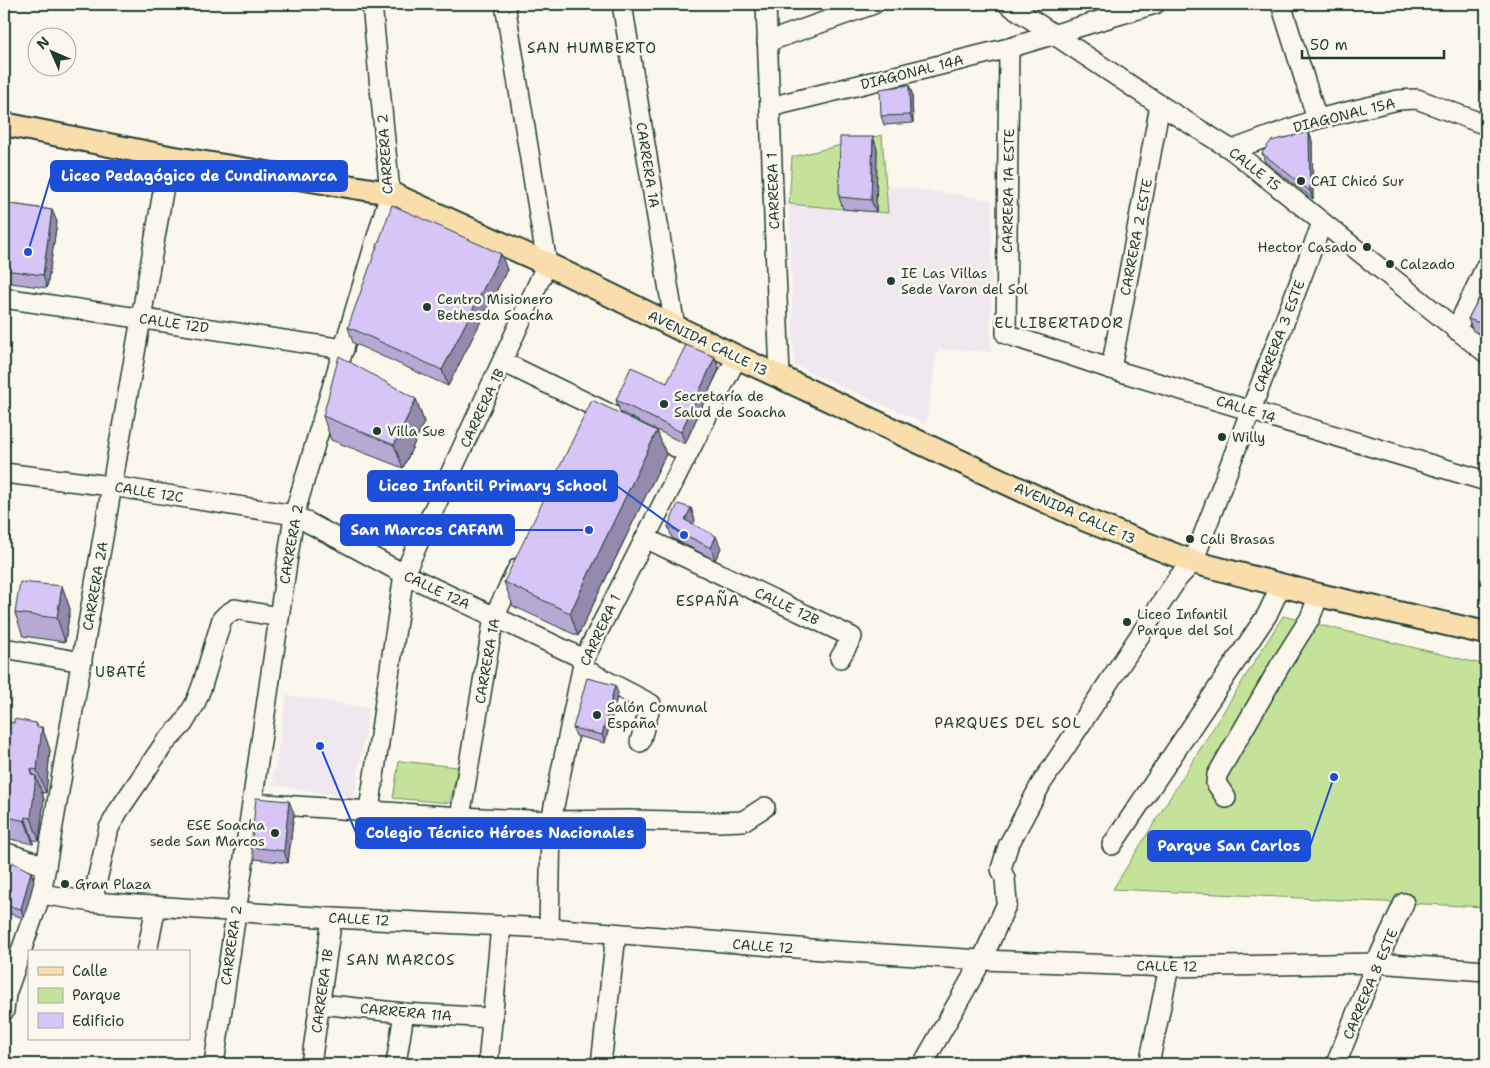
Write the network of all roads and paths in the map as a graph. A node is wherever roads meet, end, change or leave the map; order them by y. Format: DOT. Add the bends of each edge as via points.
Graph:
graph roads {
  1 [pos="372,4"];
  2 [pos="505,4"];
  3 [pos="622,4"];
  4 [pos="766,4"];
  5 [pos="874,4"];
  6 [pos="1008,4"];
  7 [pos="1155,4"];
  8 [pos="1281,4"];
  9 [pos="1054,34"];
  10 [pos="767,42"];
  11 [pos="1009,48"];
  12 [pos="1160,105"];
  13 [pos="770,107"];
  14 [pos="1317,119"];
  15 [pos="4,124"];
  16 [pos="1486,125"];
  17 [pos="1232,150"];
  18 [pos="169,156"];
  19 [pos="390,193"];
  20 [pos="1322,222"];
  21 [pos="547,264"];
  22 [pos="1486,266"];
  23 [pos="4,298"];
  24 [pos="141,318"];
  25 [pos="675,327"];
  26 [pos="1456,330"];
  27 [pos="1006,334"];
  28 [pos="344,349"];
  29 [pos="1486,353"];
  30 [pos="737,357"];
  31 [pos="503,362"];
  32 [pos="1111,369"];
  33 [pos="780,377"];
  34 [pos="596,408"];
  35 [pos="1251,410"];
  36 [pos="588,425"];
  37 [pos="688,453"];
  38 [pos="4,473"];
  39 [pos="1486,481"];
  40 [pos="111,486"];
  41 [pos="294,515"];
  42 [pos="645,538"];
  43 [pos="524,556"];
  44 [pos="1193,562"];
  45 [pos="404,574"];
  46 [pos="1281,585"];
  47 [pos="1319,595"];
  48 [pos="494,616"];
  49 [pos="279,617"];
  50 [pos="1486,633"];
  51 [pos="4,648"];
  52 [pos="840,658"];
  53 [pos="82,662"];
  54 [pos="583,664"];
  55 [pos="640,742"];
  56 [pos="1226,798"];
  57 [pos="252,804"];
  58 [pos="765,807"];
  59 [pos="369,810"];
  60 [pos="460,817"];
  61 [pos="551,821"];
  62 [pos="1112,845"];
  63 [pos="4,852"];
  64 [pos="46,866"];
  65 [pos="41,894"];
  66 [pos="92,902"];
  67 [pos="1404,903"];
  68 [pos="156,906"];
  69 [pos="236,910"];
  70 [pos="332,918"];
  71 [pos="501,926"];
  72 [pos="549,928"];
  73 [pos="616,935"];
  74 [pos="147,950"];
  75 [pos="982,960"];
  76 [pos="1376,963"];
  77 [pos="1169,967"];
  78 [pos="1486,971"];
  79 [pos="5,1000"];
  80 [pos="320,1004"];
  81 [pos="404,1013"];
  82 [pos="492,1018"];
  83 [pos="214,1064"];
  84 [pos="312,1064"];
  85 [pos="396,1064"];
  86 [pos="488,1064"];
  87 [pos="602,1064"];
  88 [pos="923,1064"];
  89 [pos="1149,1064"];
  90 [pos="1336,1064"];
  1 -- 19 [label="street, CARRERA 2"];
  2 -- 21 [label="street"];
  3 -- 25 [label="street, CARRERA 1A"];
  4 -- 10 [label="street, CARRERA 1"];
  5 -- 10 [label="street"];
  6 -- 9 [label="street, CALLE 15"];
  7 -- 9 [label="street, DIAGONAL 14A"];
  8 -- 14 [label="street"];
  9 -- 11 [label="street, DIAGONAL 14A"];
  9 -- 12 [label="street, CALLE 15"];
  10 -- 13 [label="street, CARRERA 1"];
  11 -- 13 [label="street, DIAGONAL 14A"];
  11 -- 27 [label="street, CARRERA 1A ESTE"];
  12 -- 17 [label="street, CALLE 15"];
  12 -- 32 [label="street, CARRERA 2 ESTE"];
  13 -- 33 [label="street, CARRERA 1"];
  14 -- 16 [label="street, DIAGONAL 15A" via="1398,100 1417,99"];
  14 -- 17 [label="street, DIAGONAL 15A"];
  15 -- 18 [label="main road, AVENIDA CALLE 13"];
  17 -- 20 [label="street, CALLE 15"];
  18 -- 19 [label="main road, AVENIDA CALLE 13"];
  18 -- 24 [label="street, CARRERA 2A"];
  19 -- 21 [label="main road, AVENIDA CALLE 13"];
  19 -- 28 [label="street, CARRERA 2"];
  20 -- 26 [label="street, CALLE 15"];
  20 -- 35 [label="street, CARRERA 3 ESTE"];
  21 -- 25 [label="main road, AVENIDA CALLE 13"];
  21 -- 31 [label="street, CARRERA 1B"];
  22 -- 26 [label="street"];
  23 -- 24 [label="street, CALLE 12D"];
  24 -- 28 [label="street, CALLE 12D"];
  24 -- 40 [label="street, CARRERA 2A"];
  25 -- 30 [label="main road, AVENIDA CALLE 13"];
  26 -- 29 [label="street, CALLE 15"];
  27 -- 32 [label="street, CALLE 14"];
  28 -- 41 [label="street, CARRERA 2"];
  30 -- 33 [label="main road, AVENIDA CALLE 13"];
  30 -- 37 [label="street, CARRERA 1"];
  31 -- 34 [label="street"];
  31 -- 45 [label="street, CARRERA 1B"];
  32 -- 35 [label="street, CALLE 14"];
  33 -- 44 [label="main road, AVENIDA CALLE 13" via="1088,521"];
  34 -- 36 [label="street"];
  34 -- 37 [label="street"];
  35 -- 39 [label="street, CALLE 14"];
  35 -- 44 [label="street, CARRERA 3 ESTE"];
  37 -- 42 [label="street, CARRERA 1"];
  38 -- 40 [label="street, CALLE 12C"];
  40 -- 41 [label="street, CALLE 12C"];
  40 -- 53 [label="street, CARRERA 2A"];
  41 -- 45 [label="street, CALLE 12A"];
  41 -- 49 [label="street, CARRERA 2"];
  42 -- 52 [label="street, CALLE 12B" via="852,637"];
  42 -- 54 [label="street, CARRERA 1"];
  43 -- 48 [label="street, CARRERA 1A"];
  44 -- 46 [label="main road, AVENIDA CALLE 13"];
  44 -- 75 [label="street" via="1178,578 1041,784 1008,846 1001,869 1007,903"];
  45 -- 48 [label="street, CALLE 12A"];
  45 -- 59 [label="street, CARRERA 1B"];
  46 -- 47 [label="main road, AVENIDA CALLE 13"];
  46 -- 62 [label="street" via="1267,615"];
  47 -- 50 [label="main road, AVENIDA CALLE 13"];
  47 -- 56 [label="street" via="1310,618 1217,775 1216,783"];
  48 -- 54 [label="street, CALLE 12A"];
  48 -- 60 [label="street, CARRERA 1A"];
  49 -- 57 [label="street, CARRERA 2"];
  49 -- 66 [label="street" via="235,609 222,619 195,704 184,724 164,744 109,828"];
  51 -- 53 [label="street"];
  53 -- 64 [label="street, CARRERA 2A"];
  54 -- 55 [label="street, CALLE 12A" via="651,704"];
  54 -- 61 [label="street, CARRERA 1"];
  57 -- 59 [label="street"];
  57 -- 69 [label="street, CARRERA 2"];
  58 -- 61 [label="street" via="743,821"];
  59 -- 60 [label="street"];
  60 -- 61 [label="street"];
  61 -- 72 [label="street, CARRERA 1"];
  63 -- 64 [label="street"];
  64 -- 65 [label="street, CARRERA 2A"];
  65 -- 66 [label="street, CALLE 12"];
  65 -- 79 [label="street, CARRERA 2A"];
  66 -- 68 [label="street, CALLE 12"];
  67 -- 76 [label="street, CARRERA 8 ESTE"];
  68 -- 69 [label="street, CALLE 12"];
  68 -- 74 [label="street"];
  69 -- 70 [label="street, CALLE 12"];
  69 -- 83 [label="street, CARRERA 2"];
  70 -- 71 [label="street, CALLE 12"];
  70 -- 80 [label="street, CARRERA 1B"];
  71 -- 72 [label="street, CALLE 12"];
  71 -- 82 [label="street"];
  72 -- 73 [label="street, CALLE 12"];
  73 -- 75 [label="street, CALLE 12"];
  73 -- 87 [label="street"];
  75 -- 77 [label="street, CALLE 12"];
  75 -- 88 [label="street"];
  76 -- 77 [label="street, CALLE 12"];
  76 -- 78 [label="street, CALLE 12"];
  76 -- 90 [label="street, CARRERA 8 ESTE"];
  77 -- 89 [label="street"];
  80 -- 81 [label="street, CARRERA 11A"];
  80 -- 84 [label="street, CARRERA 1B"];
  81 -- 82 [label="street, CARRERA 11A"];
  81 -- 85 [label="street"];
  82 -- 86 [label="street"];
}
